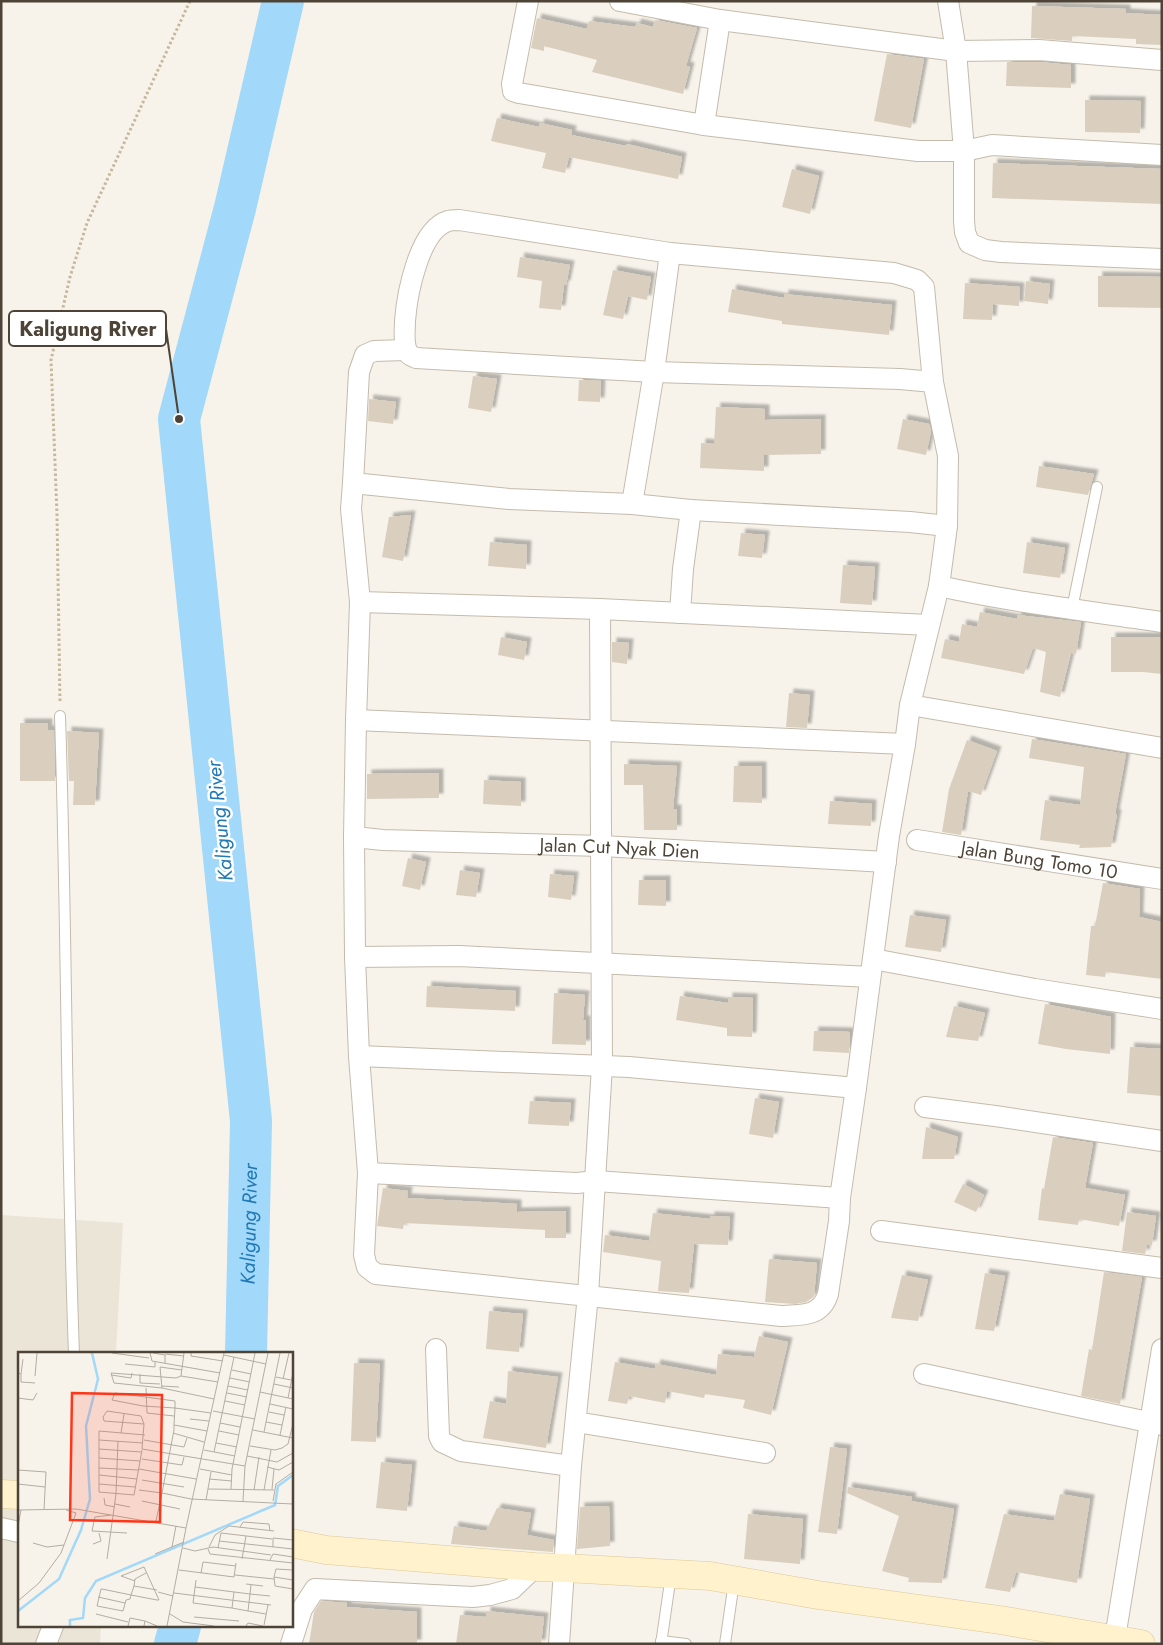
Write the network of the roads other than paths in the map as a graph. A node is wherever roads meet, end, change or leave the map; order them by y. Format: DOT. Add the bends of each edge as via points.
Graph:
graph roads {
  1 [pos="528,1"];
  2 [pos="620,1"];
  3 [pos="948,1"];
  4 [pos="720,20"];
  5 [pos="956,51"];
  6 [pos="1162,60"];
  7 [pos="704,124"];
  8 [pos="964,151"];
  9 [pos="1162,155"];
  10 [pos="670,252"];
  11 [pos="1162,259"];
  12 [pos="406,350"];
  13 [pos="654,372"];
  14 [pos="933,382"];
  15 [pos="353,483"];
  16 [pos="1097,487"];
  17 [pos="632,504"];
  18 [pos="691,510"];
  19 [pos="947,526"];
  20 [pos="939,586"];
  21 [pos="360,602"];
  22 [pos="600,609"];
  23 [pos="1072,609"];
  24 [pos="680,613"];
  25 [pos="1162,622"];
  26 [pos="929,625"];
  27 [pos="910,705"];
  28 [pos="60,716"];
  29 [pos="356,720"];
  30 [pos="600,731"];
  31 [pos="906,744"];
  32 [pos="1162,748"];
  33 [pos="354,837"];
  34 [pos="917,840"];
  35 [pos="602,846"];
  36 [pos="886,862"];
  37 [pos="1162,879"];
  38 [pos="355,957"];
  39 [pos="601,963"];
  40 [pos="872,968"];
  41 [pos="1162,1009"];
  42 [pos="360,1056"];
  43 [pos="602,1066"];
  44 [pos="856,1088"];
  45 [pos="925,1108"];
  46 [pos="1162,1141"];
  47 [pos="368,1173"];
  48 [pos="596,1181"];
  49 [pos="840,1198"];
  50 [pos="881,1231"];
  51 [pos="1162,1268"];
  52 [pos="588,1295"];
  53 [pos="436,1349"];
  54 [pos="1162,1349"];
  55 [pos="74,1352"];
  56 [pos="924,1374"];
  57 [pos="576,1422"];
  58 [pos="1156,1424"];
  59 [pos="764,1453"];
  60 [pos="571,1466"];
  61 [pos="1,1494"];
  62 [pos="18,1495"];
  63 [pos="1,1528"];
  64 [pos="18,1532"];
  65 [pos="298,1545"];
  66 [pos="535,1567"];
  67 [pos="565,1568"];
  68 [pos="671,1574"];
  69 [pos="734,1581"];
  70 [pos="52,1628"];
  71 [pos="1115,1638"];
  72 [pos="661,1642"];
  73 [pos="46,1644"];
  74 [pos="291,1644"];
  75 [pos="559,1644"];
  76 [pos="686,1644"];
  77 [pos="725,1644"];
  78 [pos="1141,1644"];
  1 -- 7 [label="street" via="513,91"];
  2 -- 4 [label="street"];
  3 -- 5 [label="street"];
  4 -- 5 [label="street"];
  4 -- 7 [label="street"];
  5 -- 6 [label="street" via="1039,50"];
  5 -- 8 [label="street"];
  7 -- 8 [label="street" via="918,151"];
  8 -- 9 [label="street" via="992,145"];
  8 -- 11 [label="street" via="964,222 969,243 1001,252"];
  10 -- 12 [label="street" via="449,220 434,231 418,257 406,302"];
  10 -- 13 [label="street"];
  10 -- 14 [label="street" via="894,273 917,280 924,287 926,297"];
  12 -- 13 [label="street" via="416,358"];
  12 -- 15 [label="street" via="374,350 364,355 358,372"];
  13 -- 14 [label="street"];
  13 -- 17 [label="street"];
  14 -- 19 [label="street" via="948,456"];
  15 -- 17 [label="street" via="509,499"];
  15 -- 21 [label="street" via="352,509"];
  16 -- 23 [label="lane"];
  17 -- 18 [label="street"];
  18 -- 19 [label="street"];
  18 -- 24 [label="street"];
  19 -- 20 [label="street"];
  20 -- 23 [label="street"];
  20 -- 26 [label="street"];
  21 -- 22 [label="street"];
  21 -- 29 [label="street"];
  22 -- 24 [label="street"];
  22 -- 30 [label="street"];
  23 -- 25 [label="street"];
  24 -- 26 [label="street"];
  26 -- 27 [label="street"];
  27 -- 31 [label="street"];
  27 -- 32 [label="street"];
  28 -- 55 [label="lane"];
  29 -- 30 [label="street"];
  29 -- 33 [label="street"];
  30 -- 31 [label="street"];
  30 -- 35 [label="street"];
  31 -- 36 [label="street"];
  33 -- 35 [label="street, Jalan Cut Nyak Dien"];
  33 -- 38 [label="street"];
  34 -- 37 [label="street, Jalan Bung Tomo 10"];
  35 -- 36 [label="street, Jalan Cut Nyak Dien"];
  35 -- 39 [label="street"];
  36 -- 40 [label="street"];
  38 -- 39 [label="street" via="459,956"];
  38 -- 42 [label="street"];
  39 -- 40 [label="street"];
  39 -- 43 [label="street"];
  40 -- 41 [label="street"];
  40 -- 44 [label="street"];
  42 -- 43 [label="street"];
  42 -- 47 [label="street"];
  43 -- 44 [label="street"];
  43 -- 48 [label="street"];
  44 -- 49 [label="street"];
  45 -- 46 [label="street"];
  47 -- 48 [label="street" via="577,1183"];
  47 -- 52 [label="street" via="364,1254 368,1268 376,1274"];
  48 -- 49 [label="street"];
  48 -- 52 [label="street"];
  49 -- 52 [label="street" via="828,1294 825,1304 816,1311 781,1316"];
  50 -- 51 [label="street"];
  52 -- 57 [label="street"];
  53 -- 60 [label="street" via="439,1436 442,1442 461,1452"];
  54 -- 58 [label="street"];
  56 -- 58 [label="street"];
  57 -- 59 [label="street"];
  57 -- 60 [label="street"];
  58 -- 71 [label="street"];
  60 -- 67 [label="street"];
  61 -- 62 [label="main road"];
  63 -- 64 [label="street"];
  65 -- 66 [label="main road"];
  66 -- 67 [label="main road"];
  66 -- 74 [label="street" via="512,1589 473,1597 315,1589 302,1609"];
  67 -- 68 [label="main road"];
  67 -- 75 [label="street"];
  68 -- 69 [label="main road"];
  68 -- 72 [label="lane"];
  69 -- 71 [label="main road"];
  69 -- 77 [label="lane"];
  70 -- 73 [label="street"];
  71 -- 78 [label="main road"];
  72 -- 76 [label="lane"];
}
